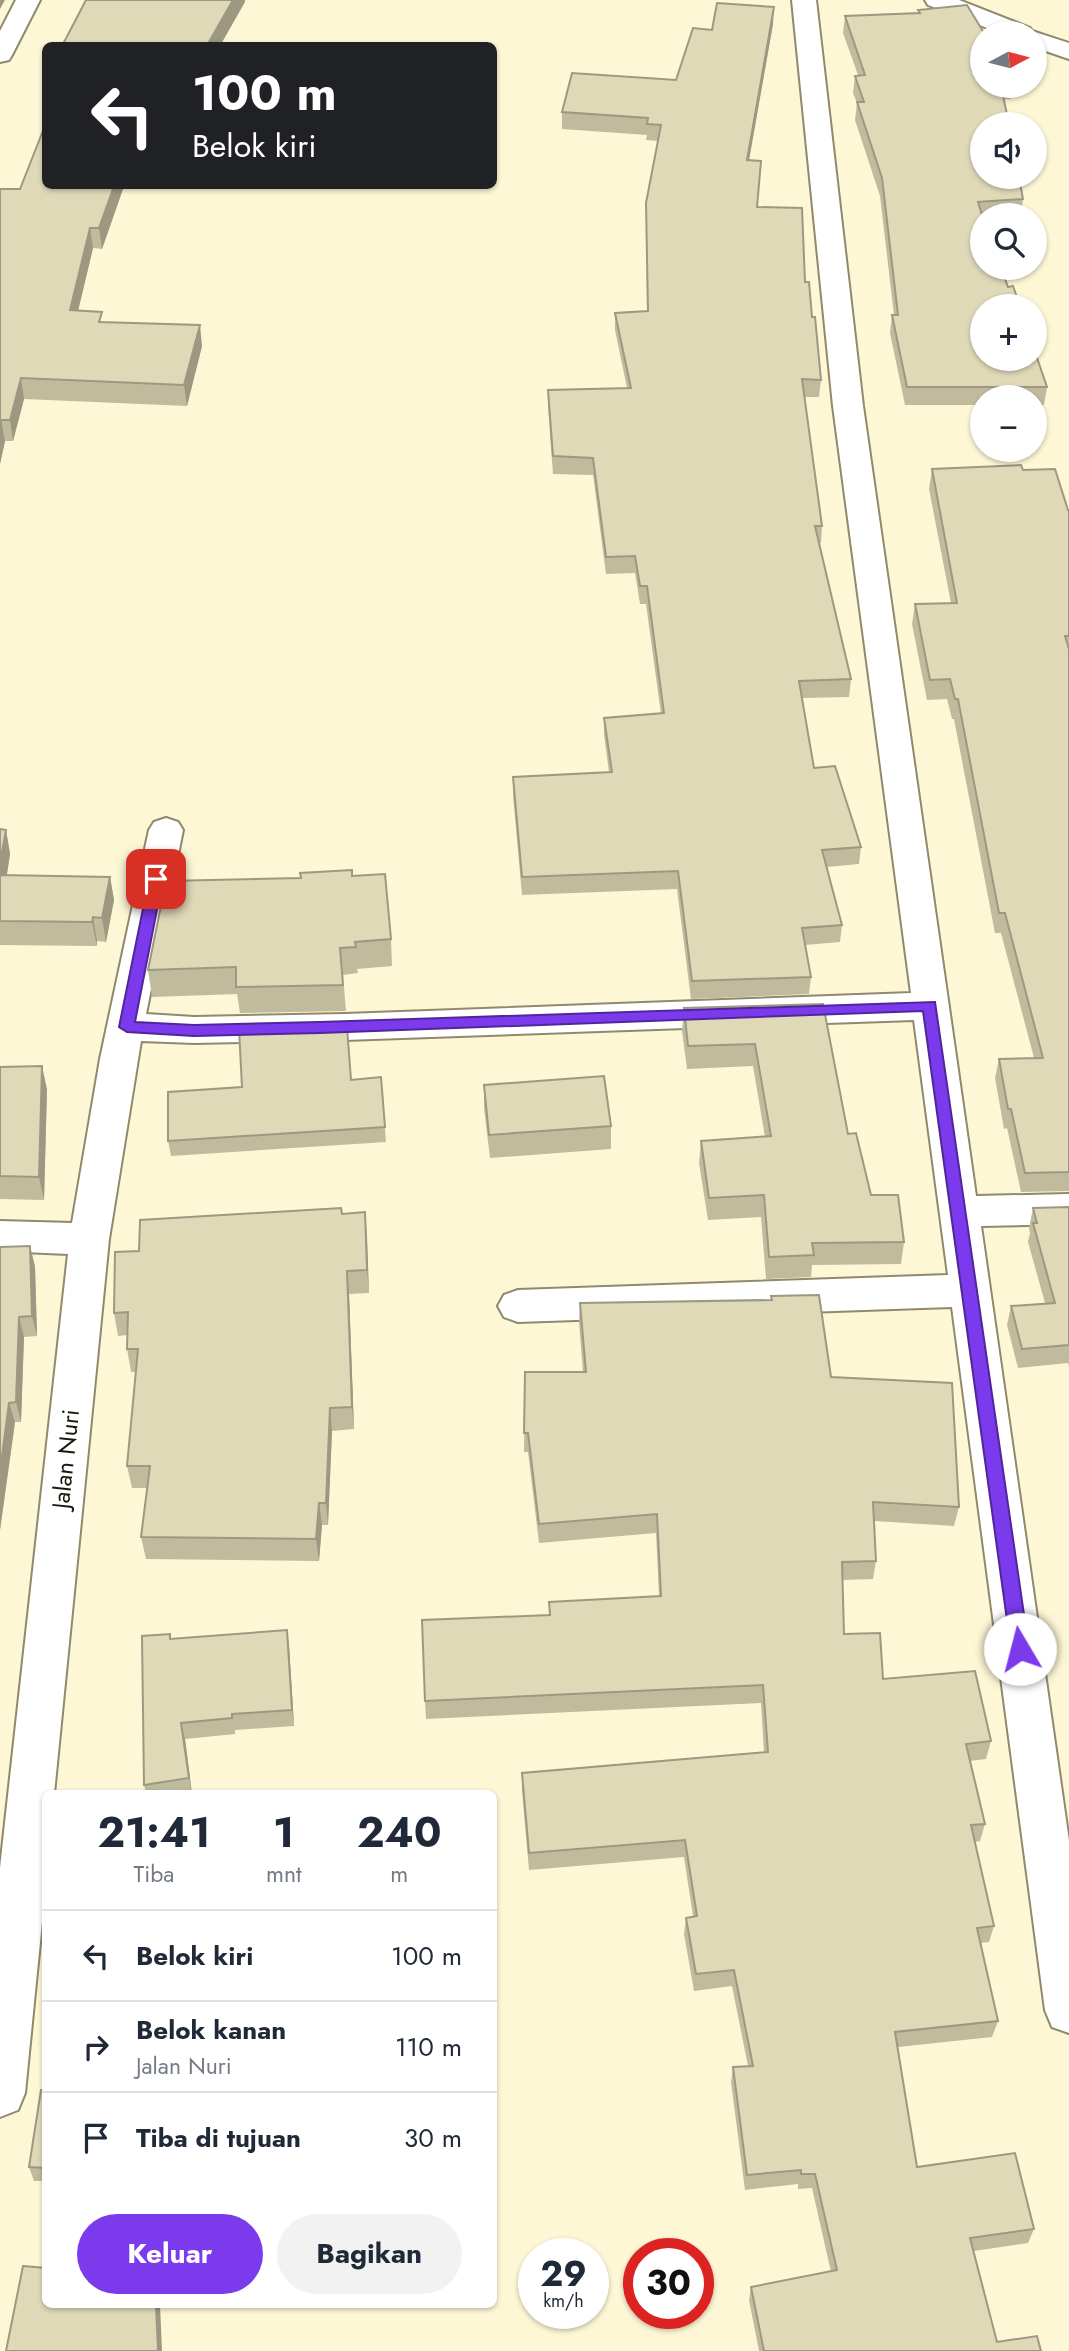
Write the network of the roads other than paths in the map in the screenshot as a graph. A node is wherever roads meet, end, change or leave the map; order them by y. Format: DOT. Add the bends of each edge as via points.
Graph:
graph roads {
  1 [pos="28,0"];
  2 [pos="804,0"];
  3 [pos="937,0"];
  4 [pos="990,21"];
  5 [pos="1047,43"];
  6 [pos="1069,52"];
  7 [pos="0,55"];
  8 [pos="166,830"];
  9 [pos="930,1006"];
  10 [pos="127,1027"];
  11 [pos="1069,1209"];
  12 [pos="959,1212"];
  13 [pos="0,1236"];
  14 [pos="89,1239"];
  15 [pos="971,1290"];
  16 [pos="518,1306"];
  17 [pos="1065,1952"];
  18 [pos="1069,2010"];
  19 [pos="0,2092"];
  1 -- 7 [label="street"];
  2 -- 9 [label="street" via="848,406"];
  3 -- 4 [label="street"];
  5 -- 6 [label="street"];
  8 -- 10 [label="street, Jalan Nuri"];
  9 -- 10 [label="street" via="345,1027"];
  9 -- 12 [label="street"];
  10 -- 14 [label="street, Jalan Nuri"];
  11 -- 12 [label="street"];
  12 -- 15 [label="street"];
  13 -- 14 [label="street"];
  14 -- 19 [label="street, Jalan Nuri"];
  15 -- 16 [label="street"];
  15 -- 17 [label="street"];
  17 -- 18 [label="street"];
}
